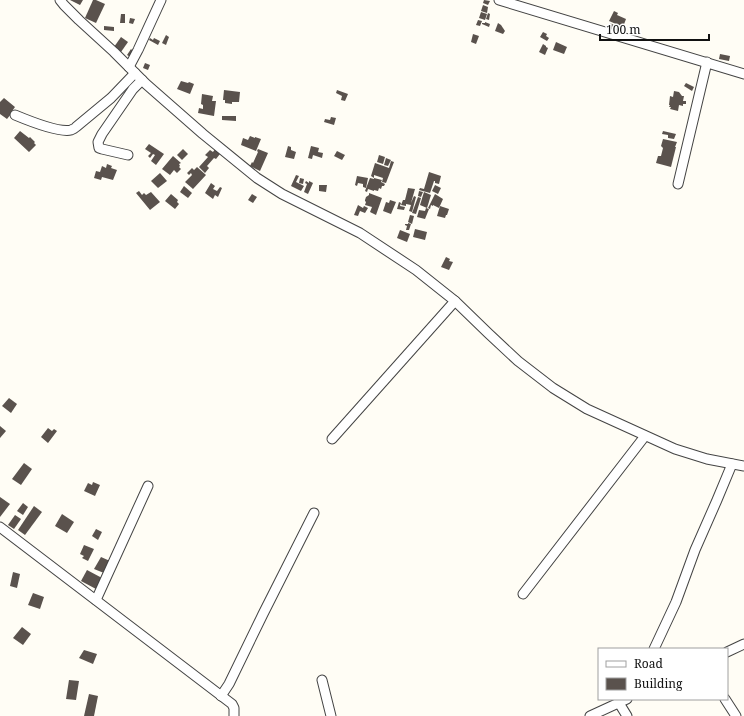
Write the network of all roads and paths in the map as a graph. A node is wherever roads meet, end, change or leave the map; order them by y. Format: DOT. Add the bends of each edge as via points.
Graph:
graph roads {
  1 [pos="60,0"];
  2 [pos="161,0"];
  3 [pos="499,0"];
  4 [pos="707,62"];
  5 [pos="132,70"];
  6 [pos="744,74"];
  7 [pos="142,80"];
  8 [pos="15,115"];
  9 [pos="128,155"];
  10 [pos="678,184"];
  11 [pos="455,301"];
  12 [pos="645,436"];
  13 [pos="332,440"];
  14 [pos="732,464"];
  15 [pos="744,466"];
  16 [pos="148,486"];
  17 [pos="314,513"];
  18 [pos="0,527"];
  19 [pos="523,594"];
  20 [pos="96,600"];
  21 [pos="744,644"];
  22 [pos="654,648"];
  23 [pos="728,652"];
  24 [pos="322,680"];
  25 [pos="221,696"];
  26 [pos="725,700"];
  27 [pos="623,701"];
  28 [pos="234,716"];
  29 [pos="331,716"];
  30 [pos="590,716"];
  31 [pos="627,716"];
  32 [pos="736,716"];
  1 -- 5 [label="street"];
  2 -- 5 [label="street" via="138,50"];
  3 -- 4 [label="street"];
  4 -- 6 [label="street"];
  4 -- 10 [label="street"];
  5 -- 7 [label="street"];
  5 -- 8 [label="street" via="111,98 71,130 53,128"];
  7 -- 9 [label="street" via="133,89 98,142 98,148 102,150"];
  7 -- 11 [label="street" via="257,178 282,194 360,233 416,270"];
  11 -- 12 [label="street" via="518,362 553,388 587,409"];
  11 -- 13 [label="street"];
  12 -- 14 [label="street" via="675,449"];
  12 -- 19 [label="street"];
  14 -- 15 [label="street"];
  14 -- 22 [label="street"];
  16 -- 20 [label="street"];
  17 -- 25 [label="street"];
  18 -- 20 [label="street"];
  20 -- 25 [label="street"];
  21 -- 23 [label="street"];
  24 -- 29 [label="street"];
  25 -- 28 [label="street" via="232,704"];
  26 -- 32 [label="street"];
  27 -- 30 [label="street"];
  27 -- 31 [label="street"];
}
